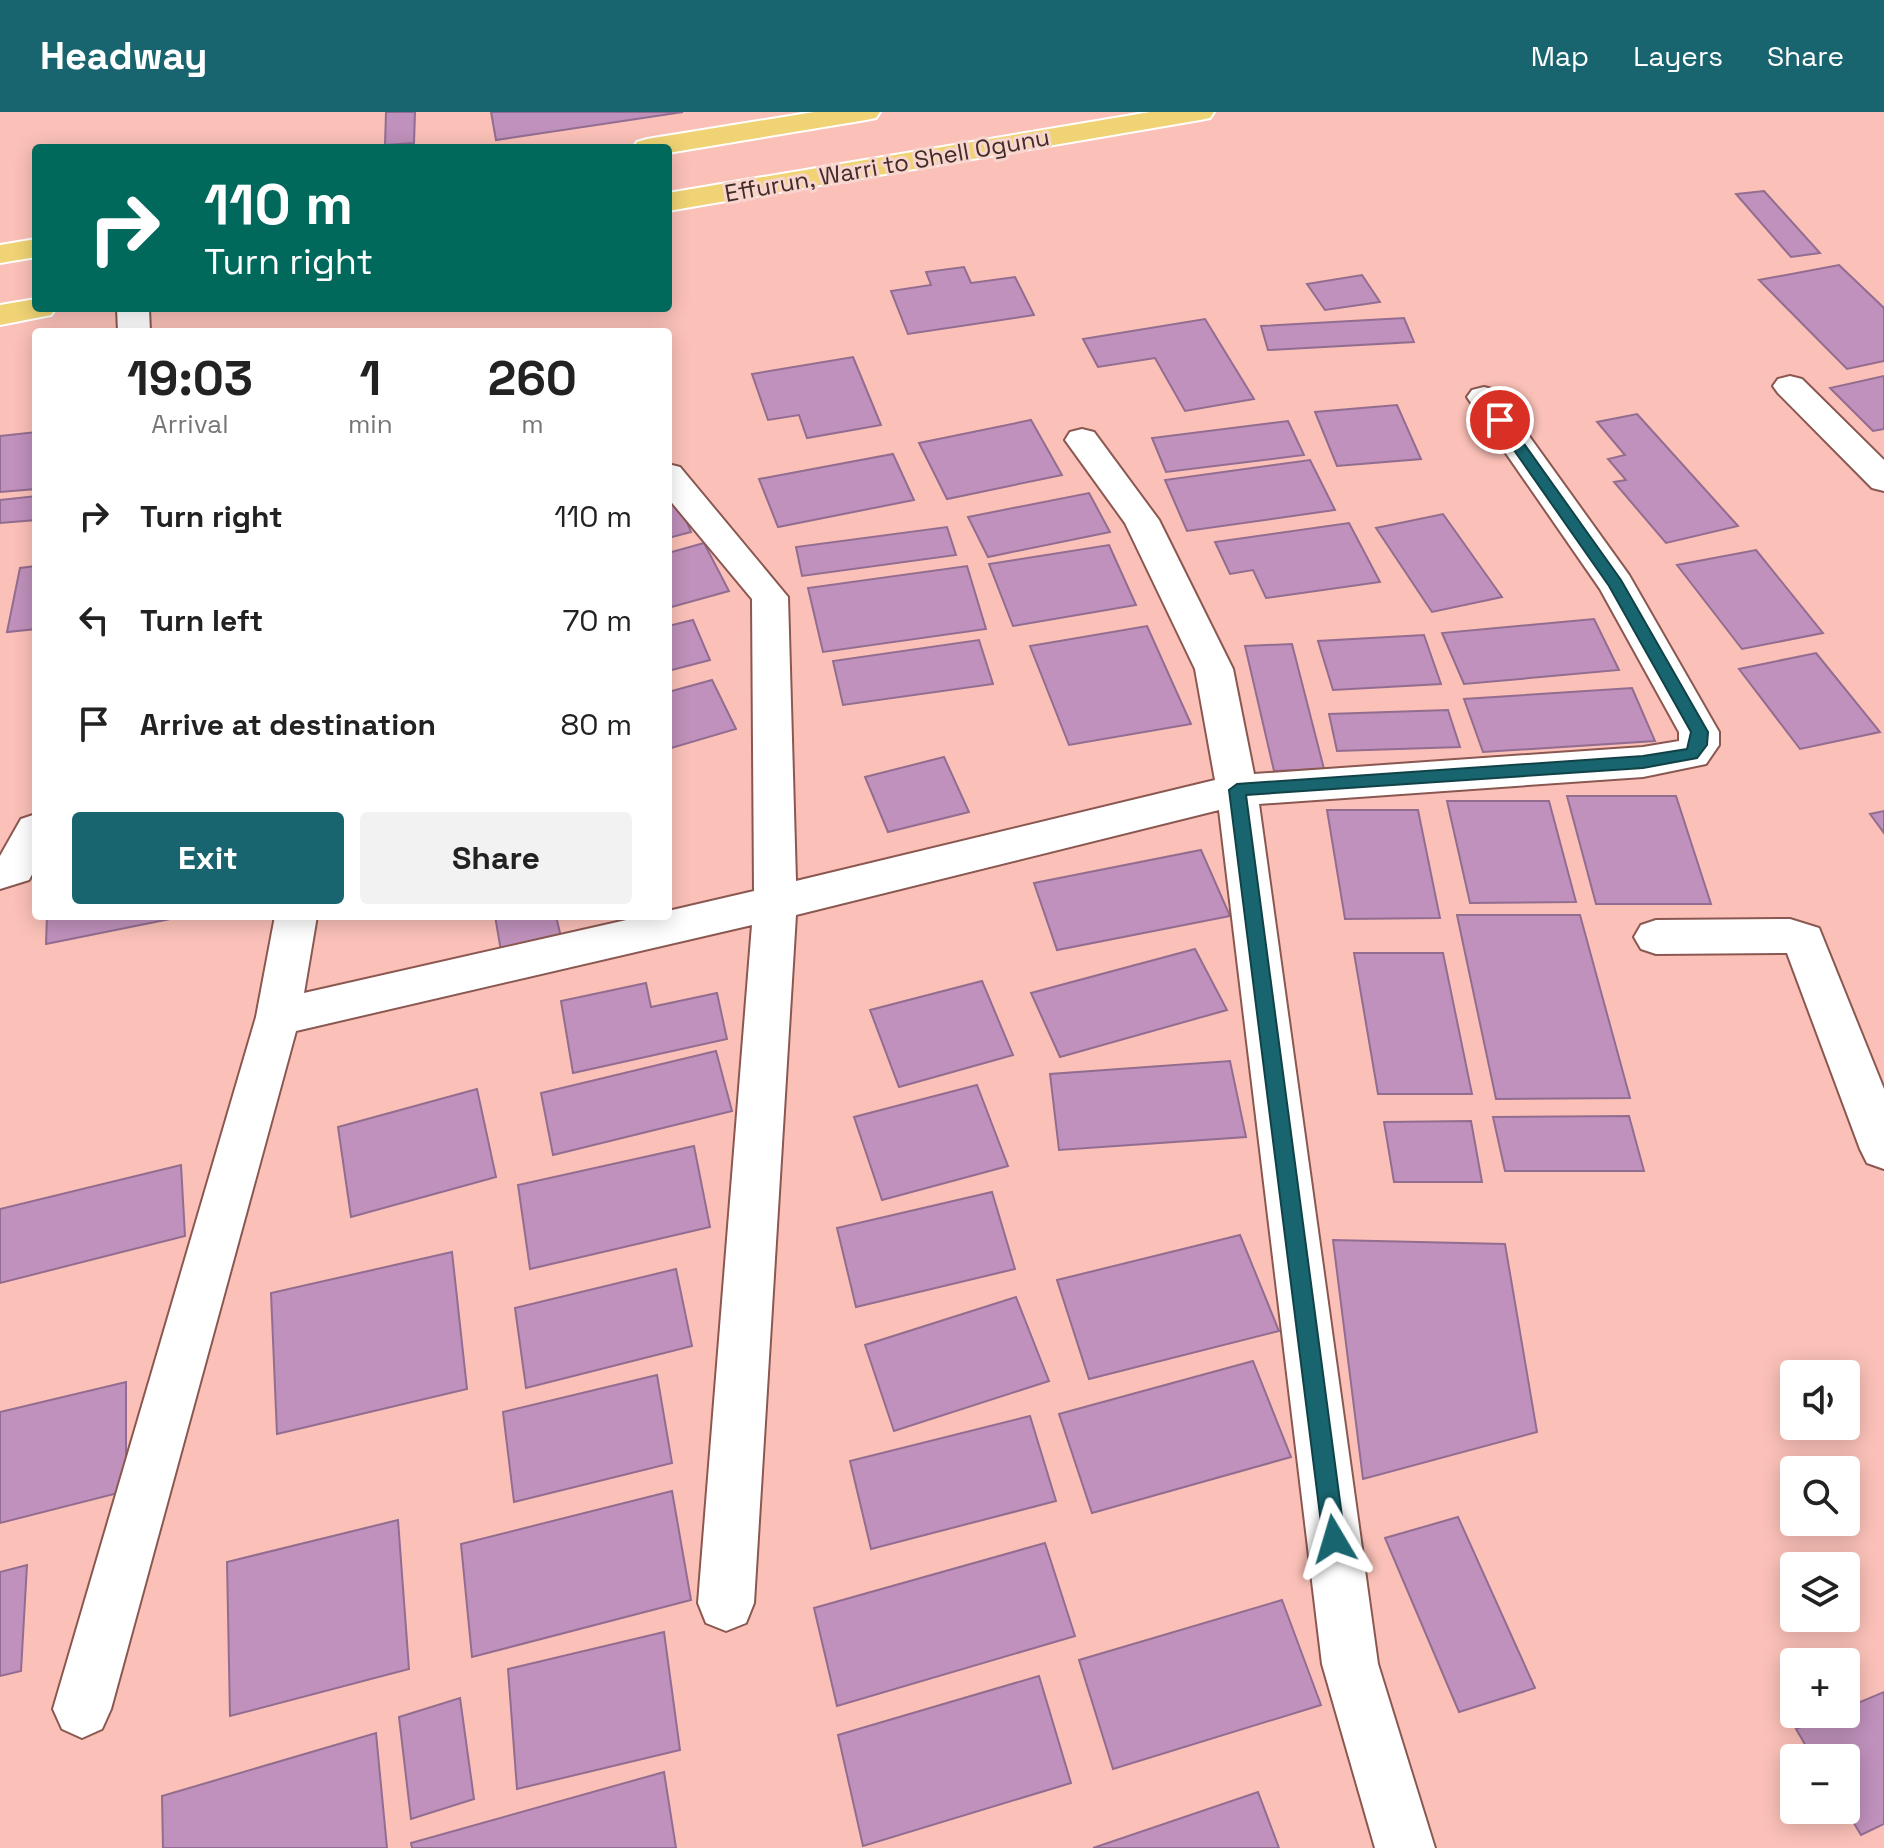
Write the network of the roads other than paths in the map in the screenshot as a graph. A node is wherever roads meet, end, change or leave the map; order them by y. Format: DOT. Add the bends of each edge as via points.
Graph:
graph roads {
  1 [pos="866,112"];
  2 [pos="1200,112"];
  3 [pos="671,144"];
  4 [pos="672,201"];
  5 [pos="32,249"];
  6 [pos="0,254"];
  7 [pos="32,309"];
  8 [pos="0,315"];
  9 [pos="1790,386"];
  10 [pos="1484,397"];
  11 [pos="1082,440"];
  12 [pos="672,480"];
  13 [pos="1884,480"];
  14 [pos="1237,790"];
  15 [pos="32,837"];
  16 [pos="0,873"];
  17 [pos="775,903"];
  18 [pos="295,920"];
  19 [pos="1656,937"];
  20 [pos="278,1017"];
  21 [pos="1884,1149"];
  22 [pos="726,1603"];
  23 [pos="82,1709"];
  24 [pos="1405,1848"];
  1 -- 3 [label="main road"];
  2 -- 4 [label="main road, Effurun, Warri to Shell Ogunu"];
  5 -- 6 [label="main road"];
  7 -- 8 [label="main road"];
  9 -- 13 [label="street"];
  10 -- 14 [label="street" via="1616,584 1699,732 1699,745 1692,754 1643,762"];
  11 -- 14 [label="street" via="1141,520 1214,669"];
  12 -- 17 [label="street" via="770,597"];
  14 -- 17 [label="street"];
  14 -- 24 [label="street" via="1350,1664"];
  15 -- 16 [label="street" via="14,869"];
  17 -- 20 [label="street"];
  17 -- 22 [label="street"];
  18 -- 20 [label="street"];
  19 -- 21 [label="street" via="1804,940"];
  20 -- 23 [label="street"];
}
